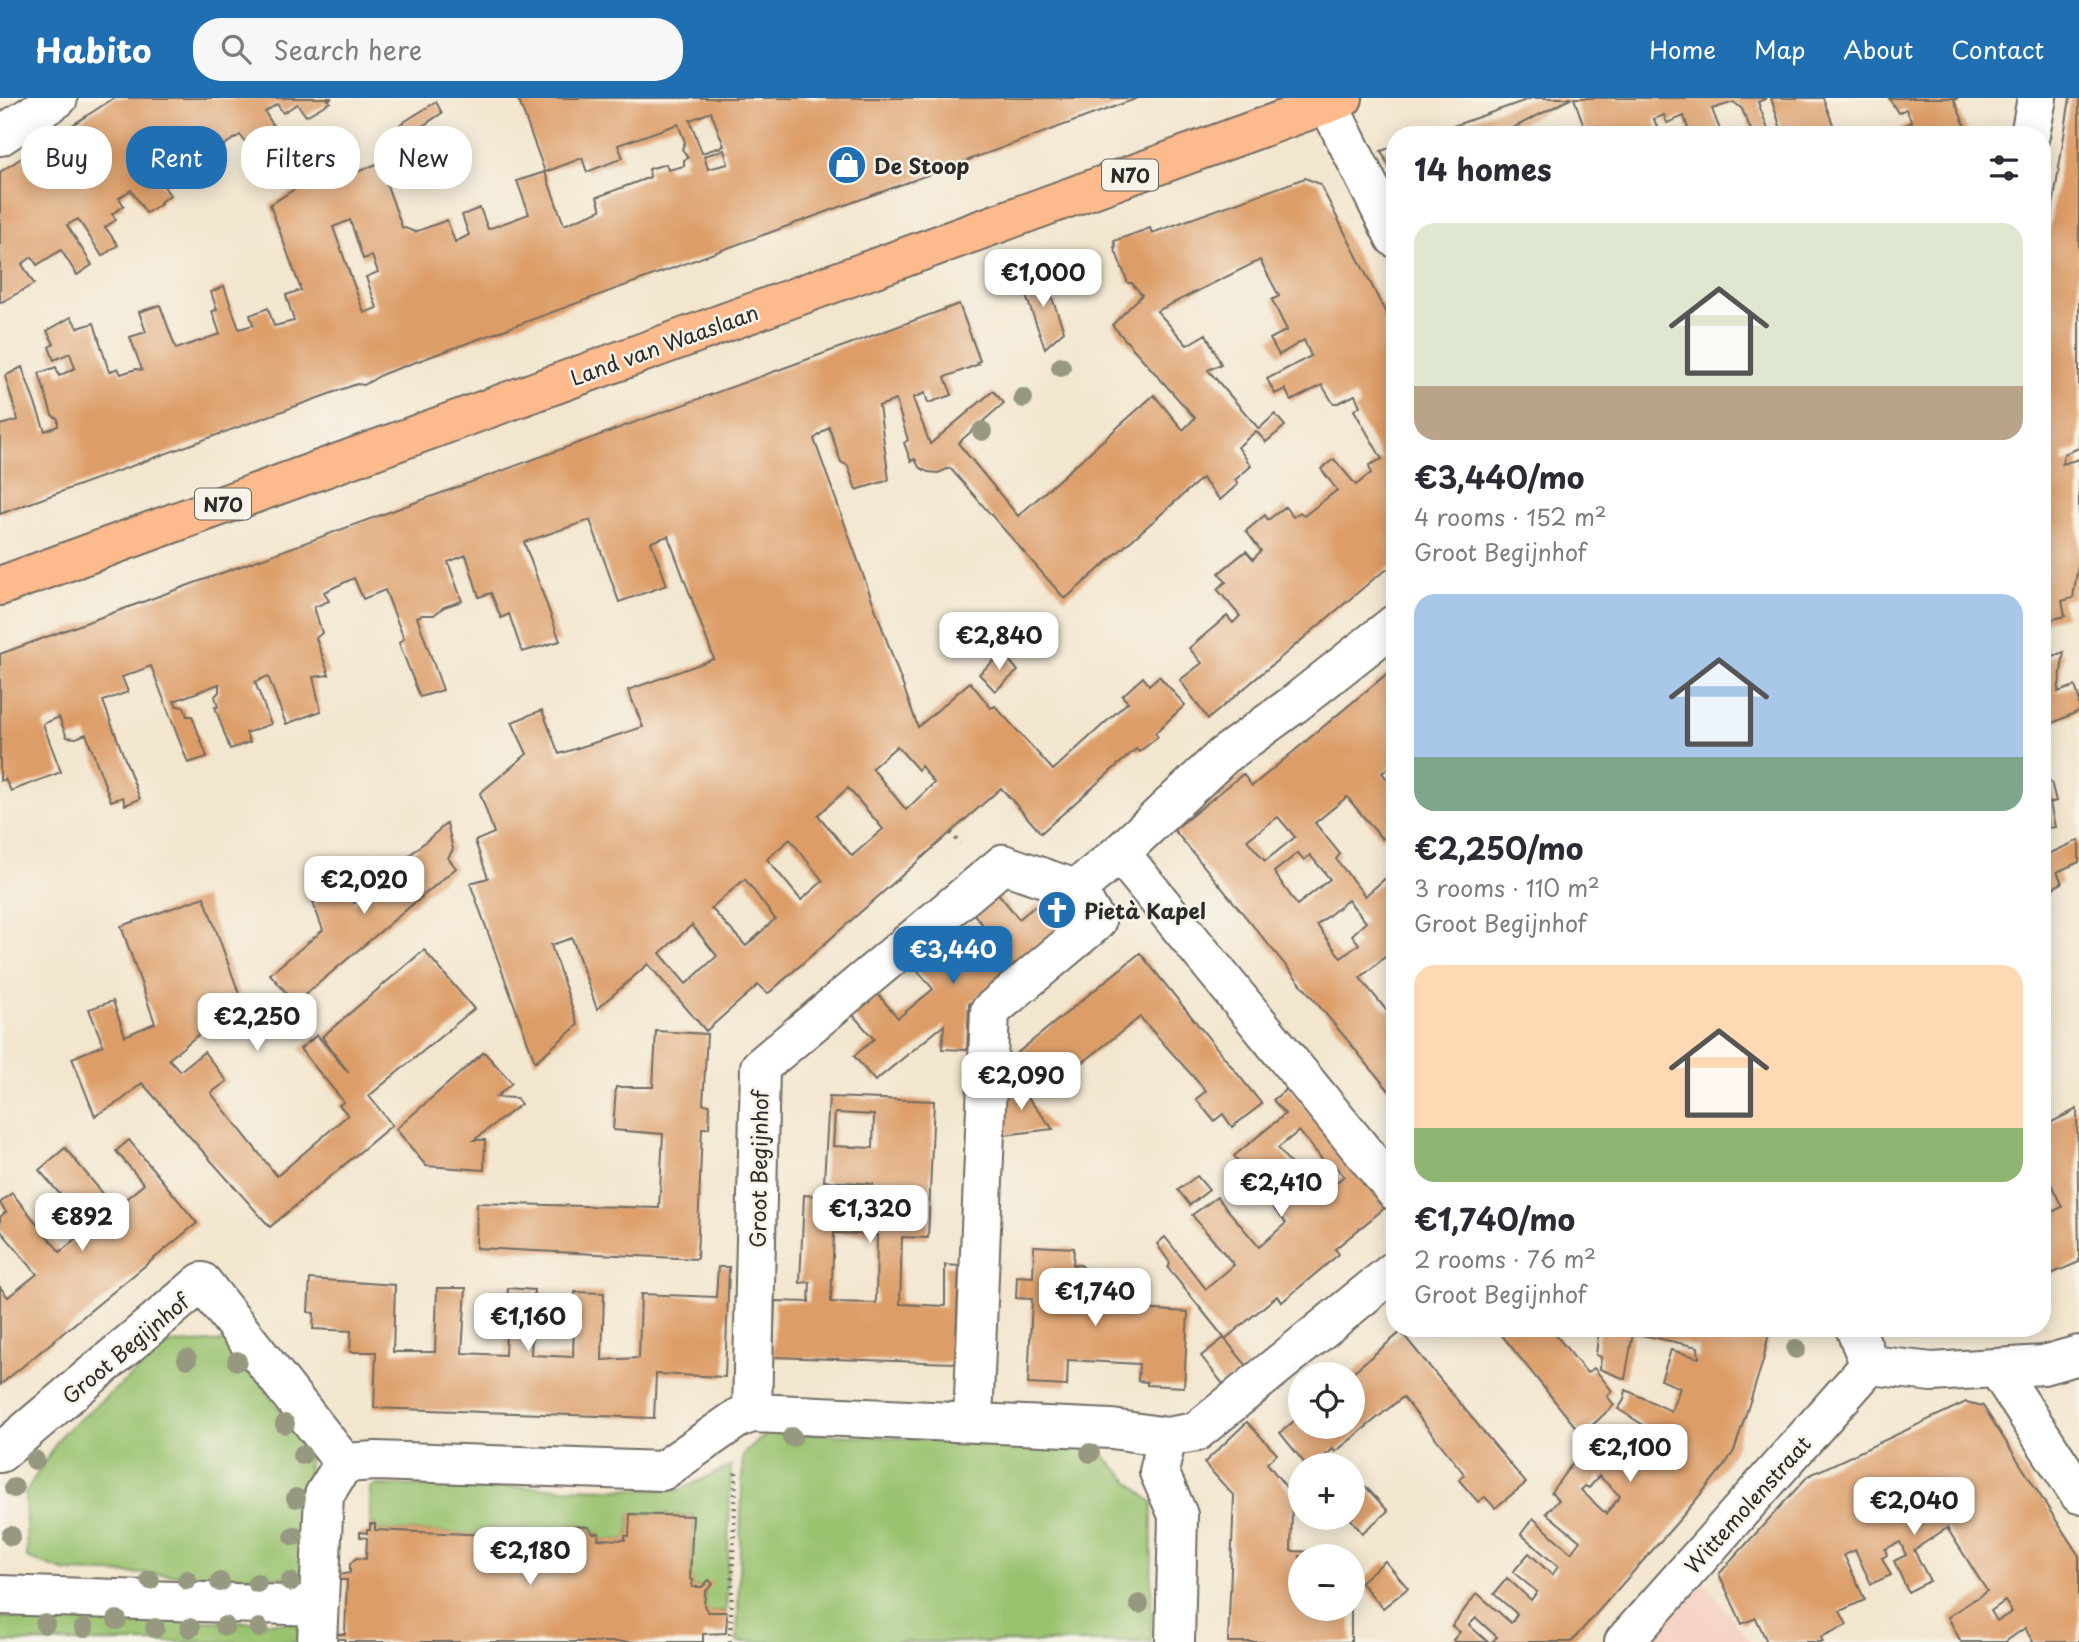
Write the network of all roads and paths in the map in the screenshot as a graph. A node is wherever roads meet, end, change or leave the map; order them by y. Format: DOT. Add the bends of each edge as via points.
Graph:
graph roads {
  1 [pos="58,98"];
  2 [pos="2037,98"];
  3 [pos="1332,100"];
  4 [pos="2032,126"];
  5 [pos="0,136"];
  6 [pos="1386,218"];
  7 [pos="0,586"];
  8 [pos="1386,631"];
  9 [pos="1120,852"];
  10 [pos="1076,889"];
  11 [pos="1386,1180"];
  12 [pos="1386,1277"];
  13 [pos="1859,1337"];
  14 [pos="2079,1355"];
  15 [pos="1870,1365"];
  16 [pos="1997,1368"];
  17 [pos="745,1415"];
  18 [pos="973,1422"];
  19 [pos="1167,1437"];
  20 [pos="0,1453"];
  21 [pos="344,1464"];
  22 [pos="2079,1494"];
  23 [pos="0,1595"];
  24 [pos="317,1624"];
  25 [pos="730,1642"];
  26 [pos="1175,1642"];
  27 [pos="1624,1642"];
  1 -- 5 [label="street"];
  2 -- 4 [label="street"];
  3 -- 6 [label="street"];
  3 -- 7 [label="main road, Land van Waaslaan / N70"];
  8 -- 9 [label="street" via="1223,756"];
  9 -- 10 [label="street"];
  9 -- 11 [label="street"];
  10 -- 17 [label="street, Groot Begijnhof" via="1003,864 760,1067"];
  10 -- 18 [label="street" via="1096,922 990,1011"];
  12 -- 19 [label="street" via="1196,1432"];
  13 -- 15 [label="street"];
  14 -- 16 [label="street" via="2043,1365"];
  15 -- 16 [label="street" via="1932,1372"];
  15 -- 27 [label="street, Wittemolenstraat"];
  16 -- 22 [label="street"];
  17 -- 18 [label="street"];
  17 -- 21 [label="street" via="662,1471 376,1461"];
  17 -- 25 [label="path"];
  18 -- 19 [label="street" via="1112,1429"];
  19 -- 26 [label="street" via="1159,1472 1178,1515"];
  20 -- 21 [label="street, Groot Begijnhof" via="202,1282"];
  21 -- 24 [label="street" via="324,1495"];
  23 -- 24 [label="street"];
}
